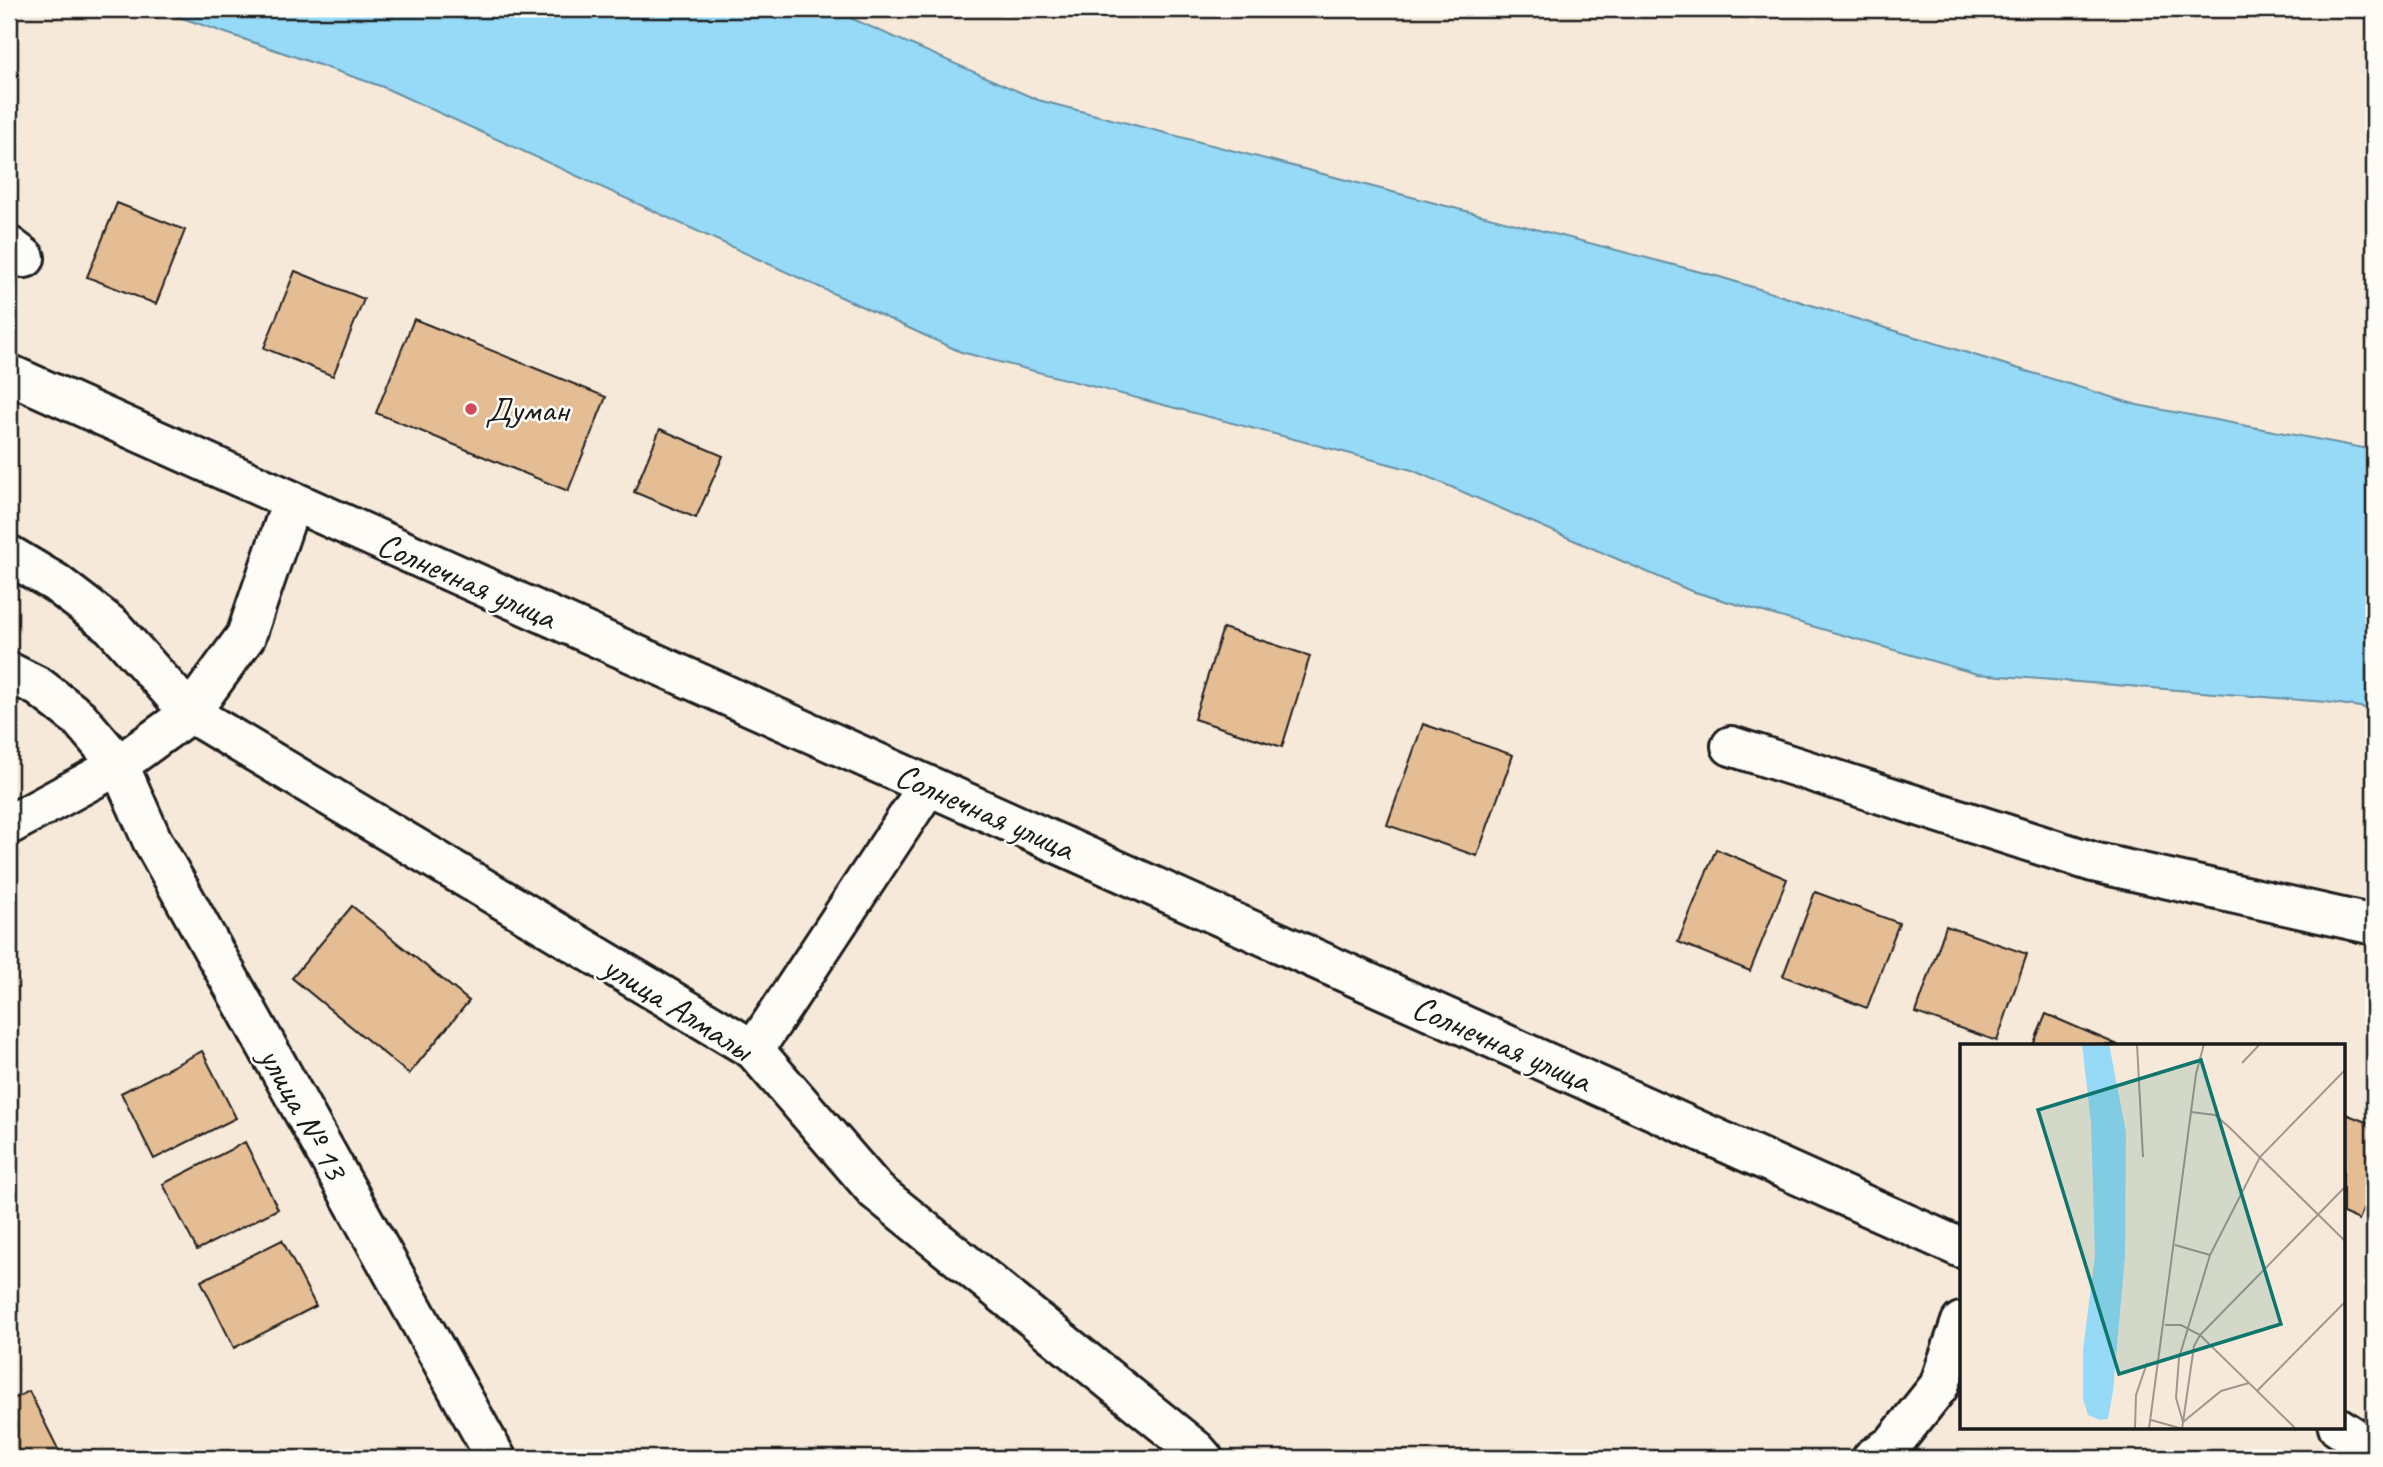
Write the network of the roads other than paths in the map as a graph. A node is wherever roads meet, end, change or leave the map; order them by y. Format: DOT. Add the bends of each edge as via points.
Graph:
graph roads {
  1 [pos="9,374"];
  2 [pos="292,501"];
  3 [pos="9,555"];
  4 [pos="9,672"];
  5 [pos="190,713"];
  6 [pos="1731,746"];
  7 [pos="119,765"];
  8 [pos="928,786"];
  9 [pos="9,825"];
  10 [pos="2374,925"];
  11 [pos="754,1050"];
  12 [pos="1960,1248"];
  13 [pos="1960,1325"];
  14 [pos="2340,1428"];
  15 [pos="2374,1450"];
  16 [pos="496,1458"];
  17 [pos="1203,1458"];
  18 [pos="1872,1458"];
  1 -- 2 [label="street, Солнечная улица"];
  2 -- 5 [label="street" via="246,636"];
  2 -- 8 [label="street, Солнечная улица"];
  3 -- 5 [label="street, улица Алмалы" via="56,583 112,626"];
  4 -- 7 [label="street, улица № 13" via="39,687 79,718"];
  5 -- 7 [label="street"];
  5 -- 11 [label="street, улица Алмалы"];
  6 -- 10 [label="street" via="2092,862"];
  7 -- 9 [label="street"];
  7 -- 16 [label="street, улица № 13" via="152,839"];
  8 -- 11 [label="street"];
  8 -- 12 [label="street, Солнечная улица"];
  11 -- 17 [label="street, улица Алмалы" via="876,1191"];
  13 -- 18 [label="street" via="1938,1386 1892,1445"];
  14 -- 15 [label="street"];
}
